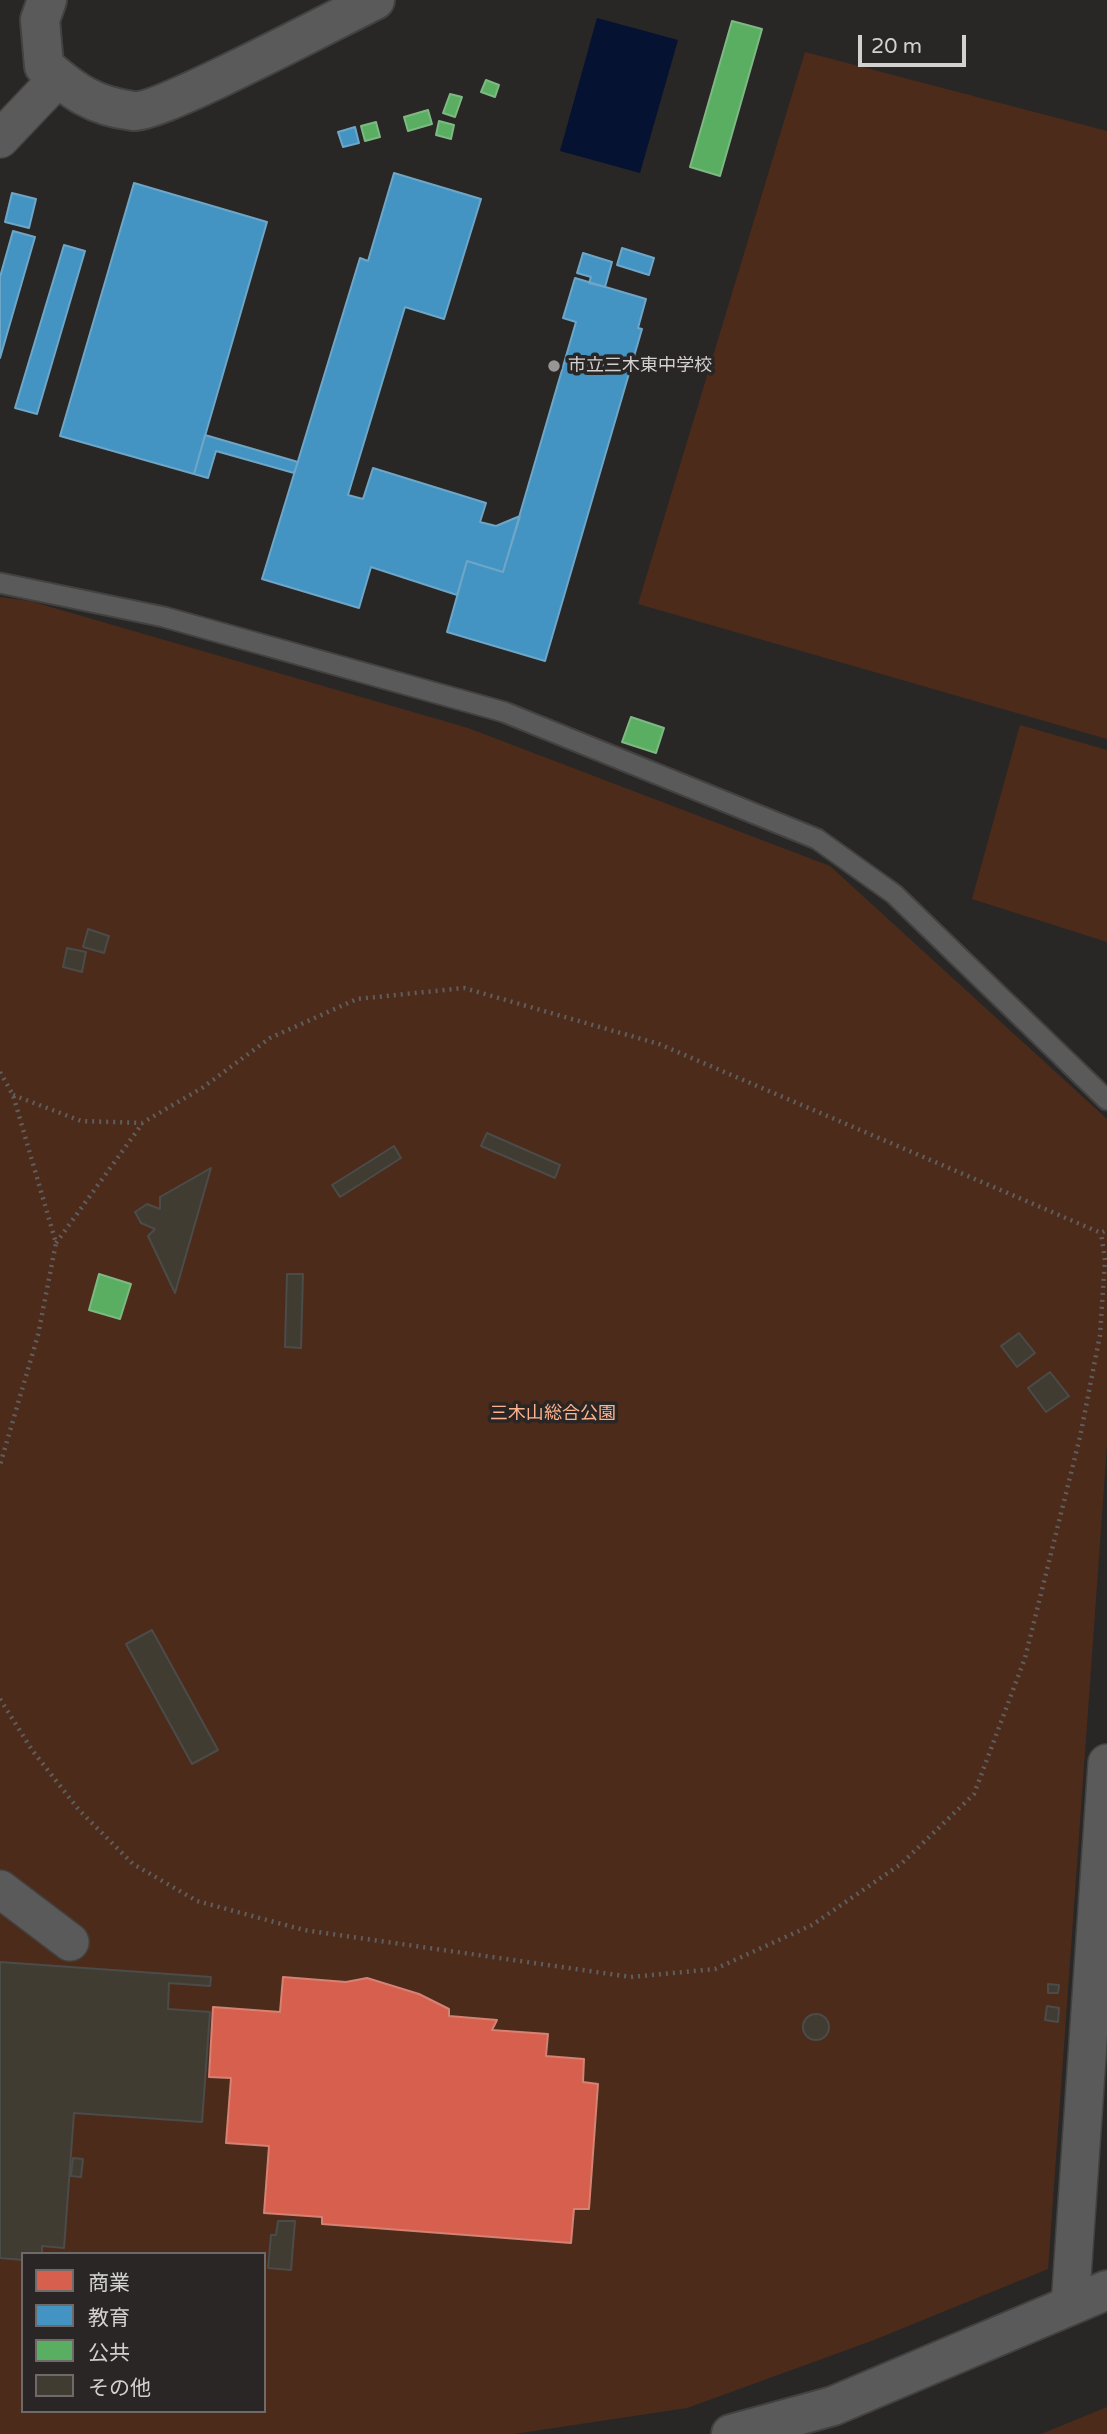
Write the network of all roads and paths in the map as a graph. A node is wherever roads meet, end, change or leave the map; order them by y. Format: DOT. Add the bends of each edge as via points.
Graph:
graph roads {
  1 [pos="47,0"];
  2 [pos="375,0"];
  3 [pos="58,78"];
  4 [pos="0,139"];
  5 [pos="0,583"];
  6 [pos="0,1072"];
  7 [pos="13,1096"];
  8 [pos="1107,1100"];
  9 [pos="142,1124"];
  10 [pos="1107,1230"];
  11 [pos="1101,1233"];
  12 [pos="56,1243"];
  13 [pos="0,1465"];
  14 [pos="0,1699"];
  15 [pos="1107,1763"];
  16 [pos="0,1889"];
  17 [pos="70,1942"];
  18 [pos="1107,2290"];
  19 [pos="1070,2306"];
  20 [pos="731,2434"];
  1 -- 3 [label="street" via="40,20 44,66"];
  2 -- 3 [label="street" via="281,48 135,112 78,96"];
  3 -- 4 [label="street"];
  5 -- 8 [label="lane" via="164,617 504,712 817,839 894,894"];
  6 -- 7 [label="path"];
  7 -- 9 [label="path" via="80,1121"];
  7 -- 12 [label="path"];
  9 -- 11 [label="path" via="202,1088 270,1038 357,999 464,988 659,1044"];
  9 -- 12 [label="path"];
  10 -- 11 [label="path"];
  11 -- 14 [label="path" via="1105,1260 1100,1335 1080,1437 1025,1658 974,1794 901,1864 812,1925 715,1969 631,1977 304,1930 197,1901 133,1864 79,1811"];
  12 -- 13 [label="path" via="38,1335"];
  15 -- 19 [label="street"];
  16 -- 17 [label="street"];
  18 -- 19 [label="street"];
  19 -- 20 [label="street" via="833,2406"];
}
